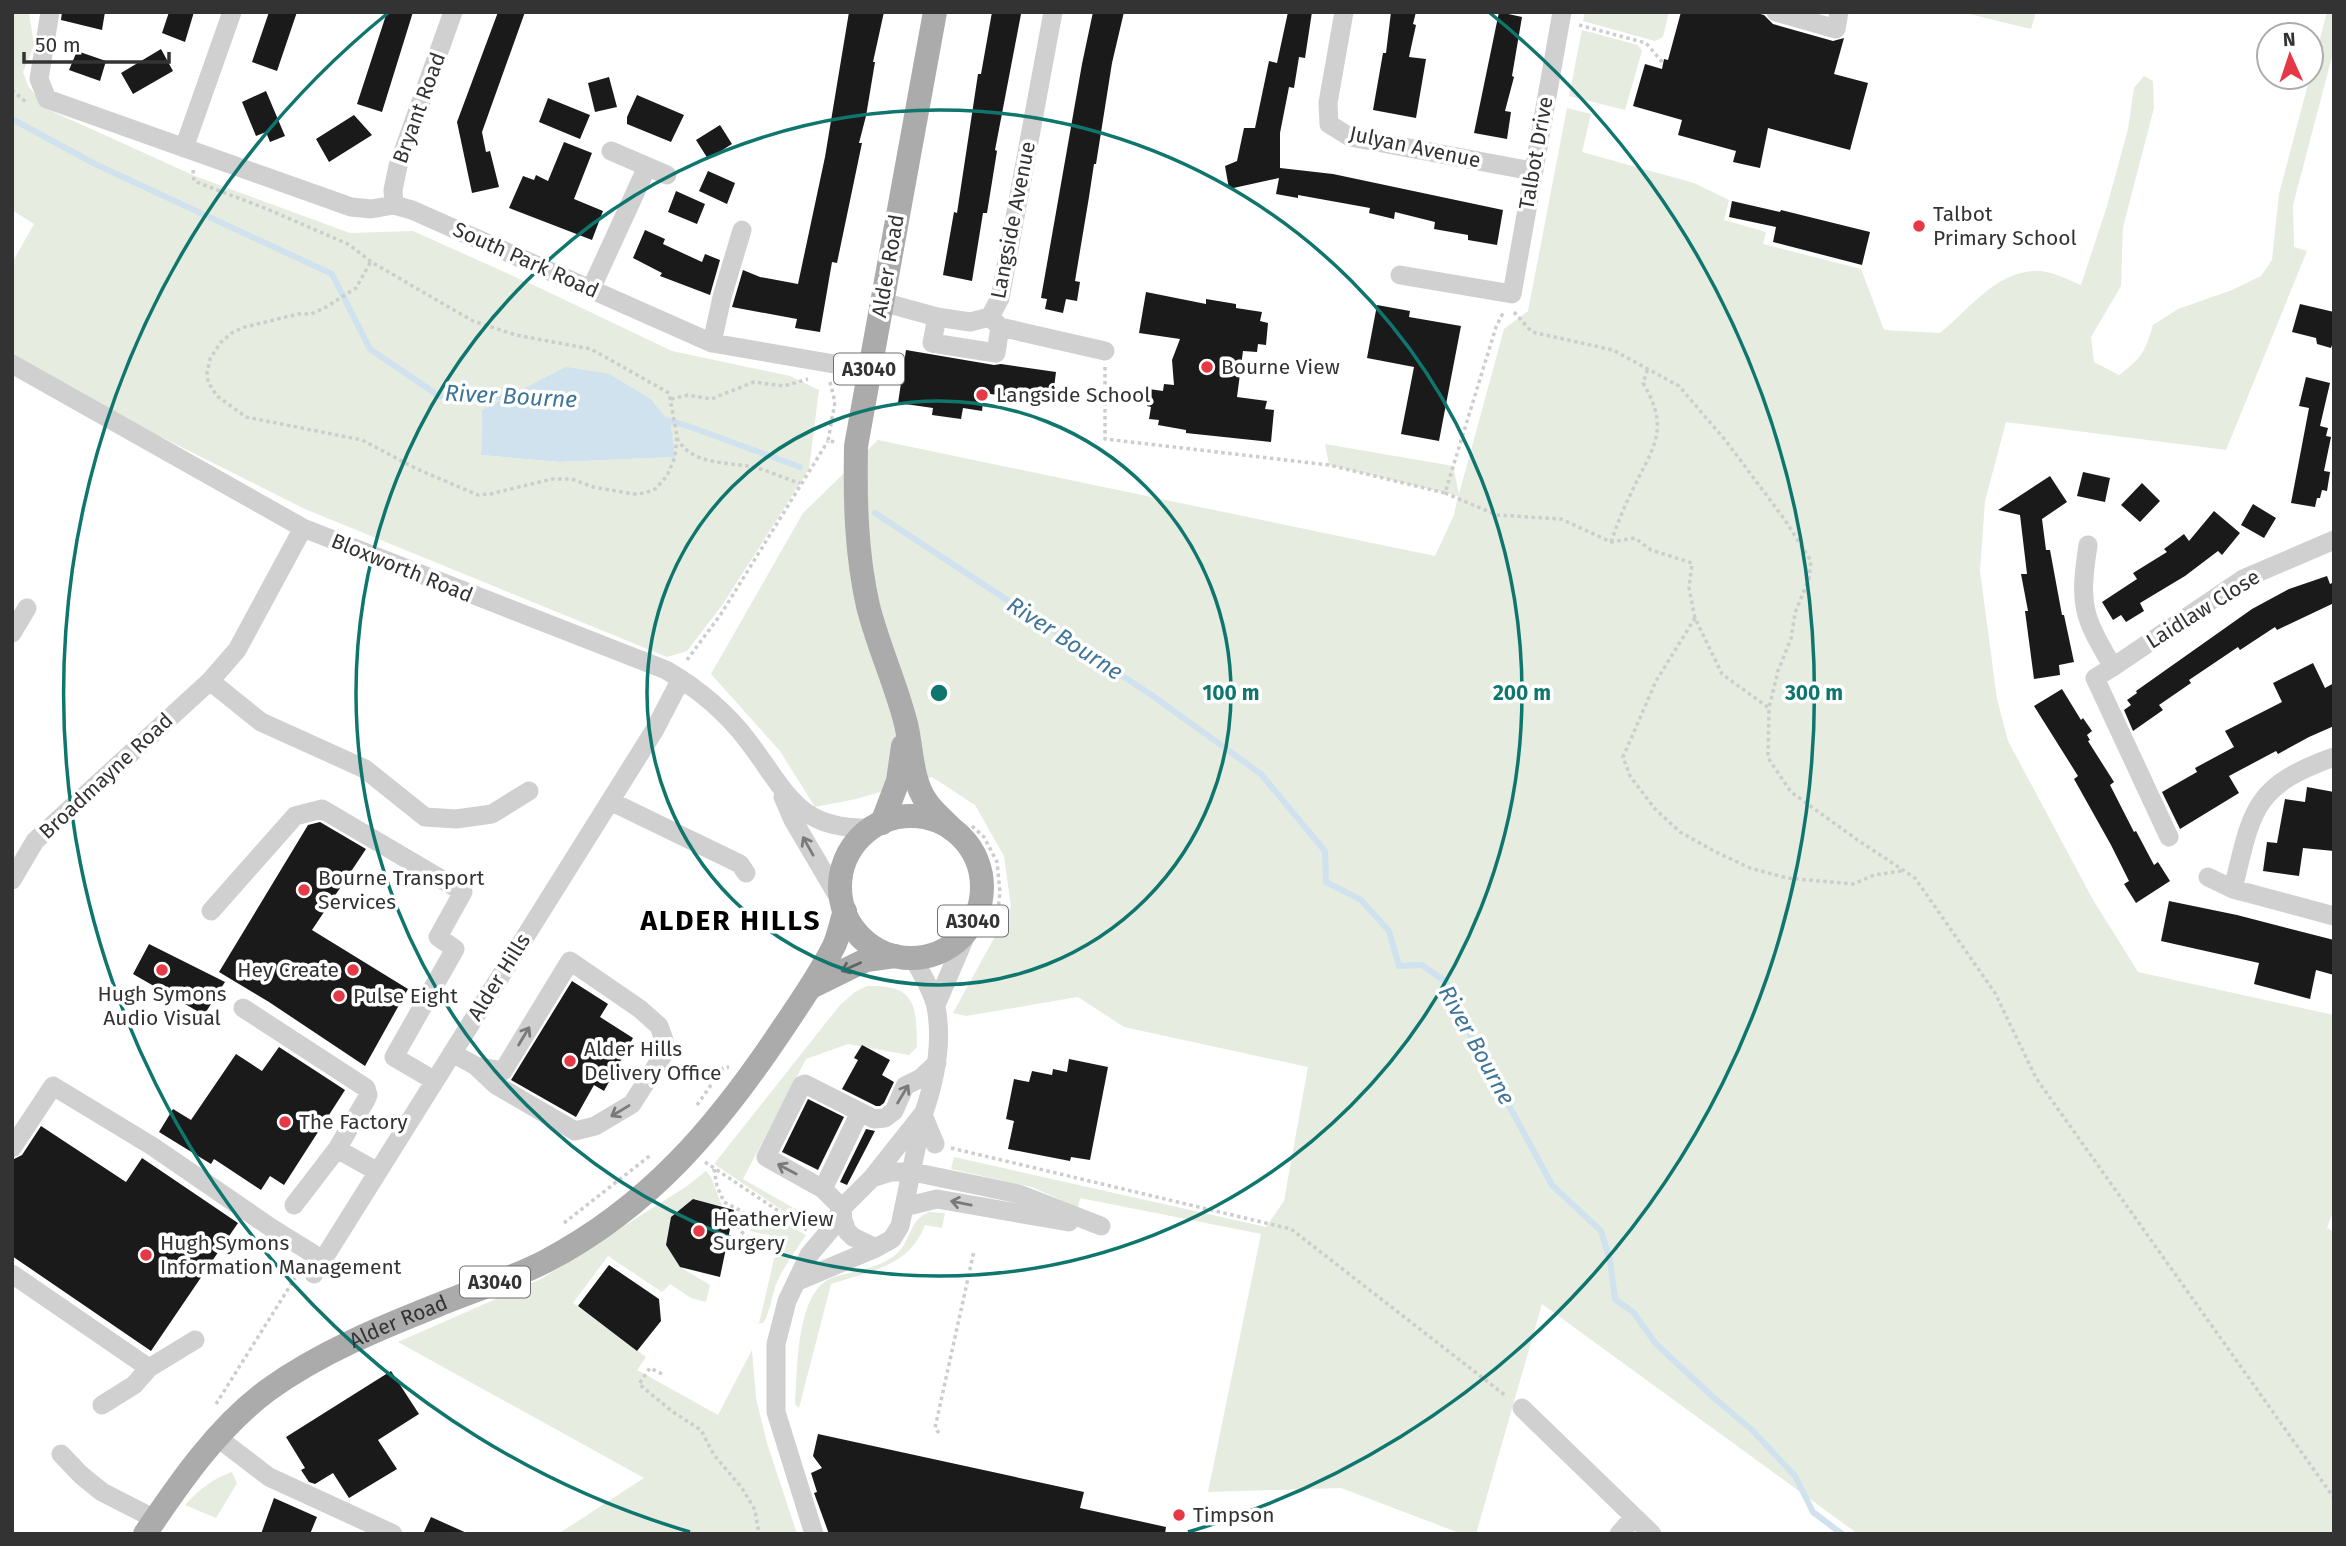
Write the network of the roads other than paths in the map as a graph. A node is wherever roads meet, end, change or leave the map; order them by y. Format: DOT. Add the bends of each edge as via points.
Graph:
graph roads {
  1 [pos="50,12"];
  2 [pos="232,12"];
  3 [pos="453,12"];
  4 [pos="935,12"];
  5 [pos="1052,12"];
  6 [pos="1344,12"];
  7 [pos="1562,12"];
  8 [pos="1776,12"];
  9 [pos="1839,12"];
  10 [pos="184,148"];
  11 [pos="611,150"];
  12 [pos="647,167"];
  13 [pos="1532,172"];
  14 [pos="667,175"];
  15 [pos="394,205"];
  16 [pos="742,230"];
  17 [pos="1400,275"];
  18 [pos="591,289"];
  19 [pos="882,302"];
  20 [pos="937,317"];
  21 [pos="995,322"];
  22 [pos="712,343"];
  23 [pos="1105,351"];
  24 [pos="12,365"];
  25 [pos="869,370"];
  26 [pos="303,528"];
  27 [pos="2334,540"];
  28 [pos="2088,545"];
  29 [pos="27,608"];
  30 [pos="12,633"];
  31 [pos="2113,667"];
  32 [pos="678,677"];
  33 [pos="210,681"];
  34 [pos="906,724"];
  35 [pos="2334,757"];
  36 [pos="775,780"];
  37 [pos="529,791"];
  38 [pos="610,801"];
  39 [pos="877,825"];
  40 [pos="959,825"];
  41 [pos="2169,837"];
  42 [pos="14,872"];
  43 [pos="747,873"];
  44 [pos="2208,877"];
  45 [pos="2233,889"];
  46 [pos="844,908"];
  47 [pos="211,911"];
  48 [pos="2334,916"];
  49 [pos="977,932"];
  50 [pos="904,956"];
  51 [pos="811,987"];
  52 [pos="936,1005"];
  53 [pos="243,1008"];
  54 [pos="452,1053"];
  55 [pos="937,1063"];
  56 [pos="476,1066"];
  57 [pos="435,1081"];
  58 [pos="860,1112"];
  59 [pos="923,1115"];
  60 [pos="935,1144"];
  61 [pos="12,1148"];
  62 [pos="337,1149"];
  63 [pos="378,1172"];
  64 [pos="913,1172"];
  65 [pos="873,1178"];
  66 [pos="966,1184"];
  67 [pos="823,1189"];
  68 [pos="294,1205"];
  69 [pos="904,1207"];
  70 [pos="842,1208"];
  71 [pos="1006,1212"];
  72 [pos="876,1248"];
  73 [pos="12,1274"];
  74 [pos="797,1281"];
  75 [pos="195,1340"];
  76 [pos="149,1368"];
  77 [pos="102,1405"];
  78 [pos="1522,1408"];
  79 [pos="218,1438"];
  80 [pos="61,1454"];
  81 [pos="1634,1517"];
  82 [pos="150,1529"];
  83 [pos="393,1534"];
  84 [pos="814,1534"];
  85 [pos="1619,1534"];
  86 [pos="1652,1534"];
  1 -- 10 [label="street, South Park Road" via="39,79 47,99"];
  2 -- 10 [label="street"];
  3 -- 15 [label="street, Bryant Road" via="398,166"];
  4 -- 19 [label="main road, Alder Road / A3040"];
  5 -- 21 [label="street, Langside Avenue"];
  6 -- 13 [label="street, Julyan Avenue" via="1328,103 1329,124 1350,137"];
  7 -- 13 [label="street, Talbot Drive"];
  8 -- 9 [label="street" via="1836,29"];
  10 -- 15 [label="street, South Park Road" via="351,207"];
  11 -- 12 [label="street"];
  12 -- 14 [label="street"];
  12 -- 18 [label="street"];
  13 -- 17 [label="street, Talbot Drive" via="1511,294"];
  15 -- 18 [label="street, South Park Road"];
  16 -- 22 [label="street"];
  18 -- 22 [label="street, South Park Road"];
  19 -- 20 [label="street, Langside Avenue"];
  19 -- 25 [label="main road, Alder Road / A3040"];
  20 -- 21 [label="street, Langside Avenue"];
  20 -- 21 [label="street" via="932,343 996,353"];
  21 -- 23 [label="street"];
  22 -- 25 [label="street, South Park Road"];
  24 -- 26 [label="street, Bloxworth Road"];
  25 -- 34 [label="main road, Alder Road / A3040" via="856,446 859,553 869,607"];
  26 -- 32 [label="street, Bloxworth Road"];
  26 -- 33 [label="street, Broadmayne Road" via="237,650"];
  27 -- 31 [label="street, Laidlaw Close" via="2244,579"];
  28 -- 31 [label="street" via="2083,579 2086,617"];
  29 -- 30 [label="street"];
  31 -- 41 [label="street, Laidlaw Close" via="2095,678"];
  32 -- 36 [label="street, Bloxworth Road" via="724,713"];
  32 -- 38 [label="street, Alder Hills" via="654,731"];
  33 -- 37 [label="street" via="261,722 365,769 425,817 492,814"];
  33 -- 42 [label="street, Broadmayne Road" via="36,841"];
  34 -- 39 [label="main road, Alder Road / A3040" via="898,781"];
  34 -- 40 [label="main road, Alder Road / A3040" via="926,801"];
  35 -- 45 [label="street" via="2284,779 2259,806 2250,822"];
  36 -- 39 [label="street, Bloxworth Road" via="816,820 852,829"];
  46 -- 36 [label="street, Bloxworth Road, one-way"];
  38 -- 43 [label="street" via="740,864"];
  38 -- 54 [label="street, Alder Hills"];
  39 -- 40 [label="main road, A3040" via="918,816"];
  39 -- 46 [label="main road, A3040" via="854,844 845,861 841,880"];
  40 -- 49 [label="main road, A3040" via="981,874"];
  44 -- 45 [label="street"];
  45 -- 48 [label="street"];
  46 -- 50 [label="main road" via="862,938 875,948"];
  46 -- 51 [label="main road, Alder Road / A3040" via="835,944"];
  47 -- 57 [label="street" via="295,816 322,809 463,892 438,937 454,949 394,1057"];
  49 -- 50 [label="main road, A3040" via="932,954"];
  49 -- 52 [label="street"];
  50 -- 51 [label="main road, Alder Road / A3040, one-way" via="866,960"];
  50 -- 52 [label="street"];
  51 -- 79 [label="main road, Alder Road / A3040" via="689,1152 632,1205 542,1264 343,1346 268,1390"];
  52 -- 55 [label="street"];
  53 -- 62 [label="street" via="366,1088 366,1100"];
  54 -- 56 [label="street"];
  54 -- 57 [label="street, Alder Hills"];
  58 -- 55 [label="street, one-way" via="874,1119 885,1118 894,1111 905,1086"];
  55 -- 59 [label="street"];
  56 -- 56 [label="street, one-way" via="503,1071 570,961 640,1009 659,1026 664,1040 659,1065 632,1104 595,1126 575,1131 496,1085"];
  57 -- 63 [label="street, Alder Hills"];
  58 -- 67 [label="street"];
  67 -- 58 [label="street, one-way" via="766,1156 803,1084"];
  59 -- 60 [label="street"];
  59 -- 64 [label="street"];
  59 -- 65 [label="street"];
  61 -- 63 [label="street, Alder Hills" via="54,1086 152,1146 270,1227 319,1267"];
  62 -- 63 [label="street"];
  62 -- 68 [label="street"];
  64 -- 65 [label="street"];
  64 -- 66 [label="street"];
  64 -- 69 [label="street"];
  65 -- 70 [label="street"];
  66 -- 71 [label="street" via="1003,1201"];
  66 -- 71 [label="street" via="1019,1194 1101,1226"];
  67 -- 70 [label="street"];
  71 -- 69 [label="street, one-way" via="937,1199"];
  69 -- 72 [label="street" via="900,1226 891,1239"];
  70 -- 72 [label="street" via="853,1237"];
  70 -- 74 [label="street"];
  72 -- 74 [label="street"];
  73 -- 76 [label="street"];
  74 -- 84 [label="street" via="776,1343 776,1412"];
  75 -- 76 [label="street"];
  76 -- 77 [label="street" via="134,1385"];
  78 -- 81 [label="street"];
  79 -- 82 [label="main road, Alder Road / A3040" via="198,1458"];
  79 -- 83 [label="street" via="269,1476"];
  80 -- 82 [label="street"];
  81 -- 85 [label="street"];
  81 -- 86 [label="street"];
}
